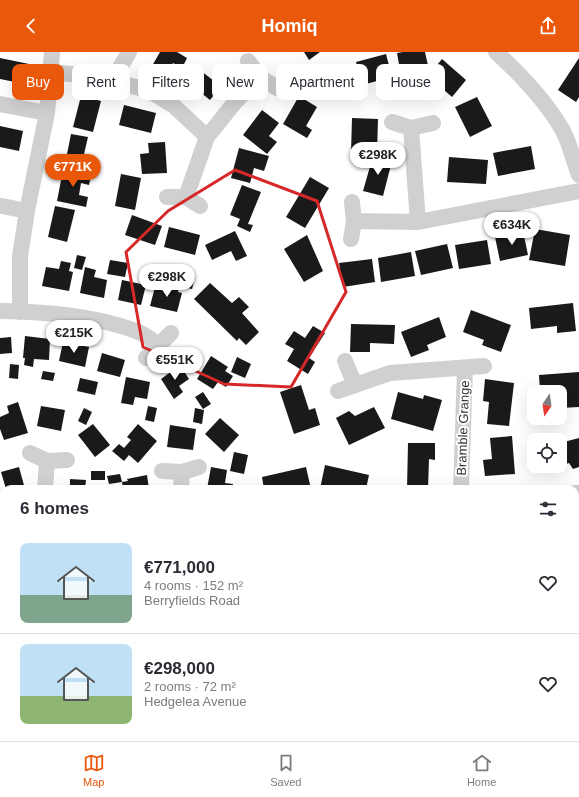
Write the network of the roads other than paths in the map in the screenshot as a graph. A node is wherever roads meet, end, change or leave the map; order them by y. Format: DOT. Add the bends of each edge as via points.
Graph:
graph roads {
  1 [pos="52,52"];
  2 [pos="129,52"];
  3 [pos="496,52"];
  4 [pos="51,64"];
  5 [pos="122,64"];
  6 [pos="130,85"];
  7 [pos="48,100"];
  8 [pos="237,100"];
  9 [pos="0,104"];
  10 [pos="47,113"];
  11 [pos="392,122"];
  12 [pos="433,122"];
  13 [pos="411,128"];
  14 [pos="207,137"];
  15 [pos="579,175"];
  16 [pos="579,191"];
  17 [pos="167,197"];
  18 [pos="186,197"];
  19 [pos="352,202"];
  20 [pos="2,206"];
  21 [pos="200,206"];
  22 [pos="27,211"];
  23 [pos="354,221"];
  24 [pos="418,222"];
  25 [pos="351,238"];
  26 [pos="0,311"];
  27 [pos="20,312"];
  28 [pos="171,333"];
  29 [pos="159,345"];
  30 [pos="146,358"];
  31 [pos="345,361"];
  32 [pos="484,366"];
  33 [pos="465,368"];
  34 [pos="355,384"];
  35 [pos="338,391"];
  36 [pos="30,453"];
  37 [pos="67,460"];
  38 [pos="47,461"];
  39 [pos="199,467"];
  40 [pos="162,471"];
  41 [pos="182,472"];
  42 [pos="45,485"];
  43 [pos="181,485"];
  44 [pos="461,485"];
  1 -- 4 [label="street"];
  2 -- 5 [label="street"];
  3 -- 15 [label="street" via="539,96 563,130"];
  6 -- 14 [label="street" via="148,90 174,106"];
  7 -- 10 [label="street"];
  8 -- 14 [label="street"];
  9 -- 10 [label="street"];
  10 -- 22 [label="street"];
  11 -- 13 [label="street"];
  12 -- 13 [label="street"];
  13 -- 24 [label="street"];
  14 -- 18 [label="street"];
  16 -- 24 [label="street"];
  17 -- 18 [label="street"];
  18 -- 21 [label="street"];
  19 -- 23 [label="street"];
  20 -- 22 [label="street"];
  22 -- 27 [label="street" via="20,256"];
  23 -- 24 [label="street"];
  23 -- 25 [label="street"];
  26 -- 27 [label="street"];
  27 -- 29 [label="street" via="97,319 137,331"];
  28 -- 29 [label="street"];
  29 -- 30 [label="street"];
  31 -- 34 [label="street"];
  32 -- 33 [label="street"];
  33 -- 34 [label="street" via="390,372"];
  33 -- 44 [label="street, Bramble Grange"];
  34 -- 35 [label="street"];
  36 -- 38 [label="street"];
  37 -- 38 [label="street"];
  38 -- 42 [label="street"];
  39 -- 41 [label="street"];
  40 -- 41 [label="street"];
  41 -- 43 [label="street"];
}
